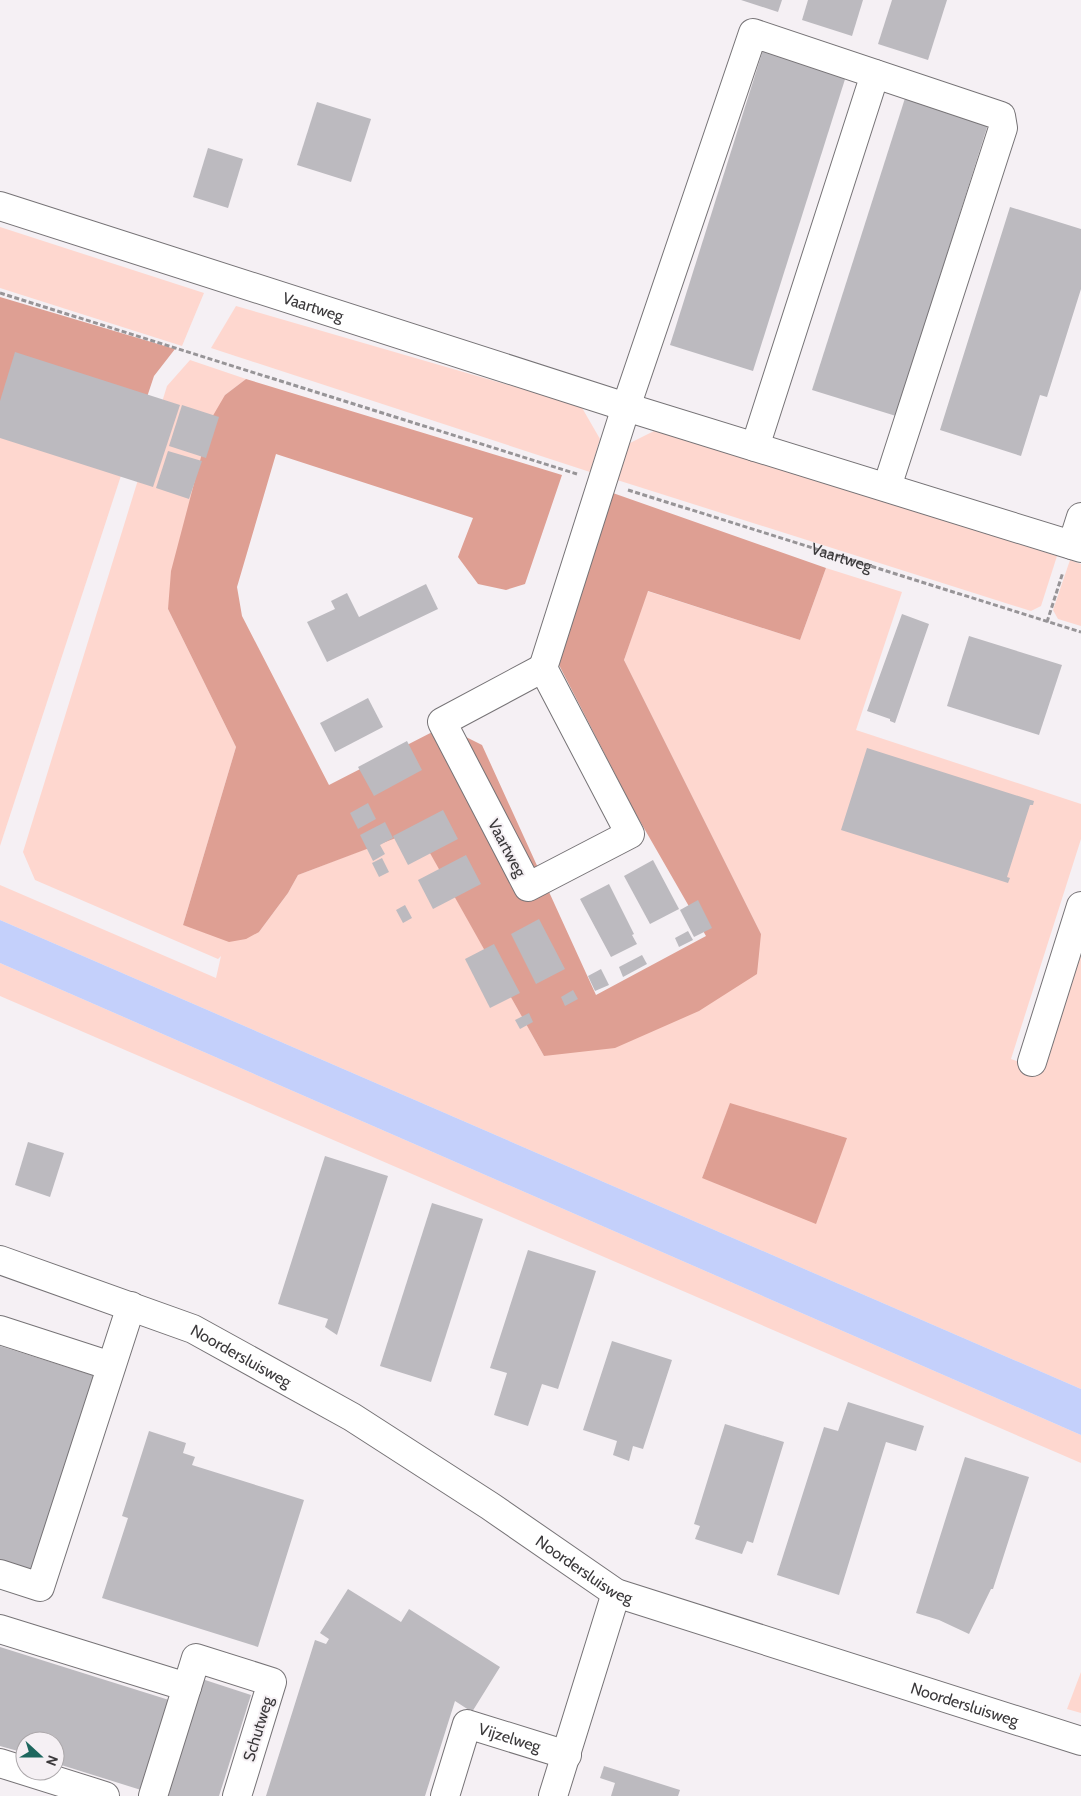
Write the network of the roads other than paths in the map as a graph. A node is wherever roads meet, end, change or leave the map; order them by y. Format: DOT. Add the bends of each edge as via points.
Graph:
graph roads {
  1 [pos="875,74"];
  2 [pos="2,213"];
  3 [pos="626,407"];
  4 [pos="755,447"];
  5 [pos="887,487"];
  6 [pos="1081,517"];
  7 [pos="1076,546"];
  8 [pos="543,668"];
  9 [pos="1081,906"];
  10 [pos="1032,1062"];
  11 [pos="0,1260"];
  12 [pos="131,1306"];
  13 [pos="0,1330"];
  14 [pos="111,1366"];
  15 [pos="0,1574"];
  16 [pos="616,1593"];
  17 [pos="0,1628"];
  18 [pos="187,1687"];
  19 [pos="1081,1742"];
  20 [pos="567,1755"];
  21 [pos="0,1763"];
  22 [pos="105,1796"];
  23 [pos="153,1796"];
  24 [pos="237,1796"];
  25 [pos="445,1796"];
  26 [pos="553,1796"];
  1 -- 3 [label="street" via="753,33"];
  1 -- 4 [label="street"];
  1 -- 5 [label="street" via="1001,116 1004,128"];
  2 -- 3 [label="street, Vaartweg"];
  3 -- 4 [label="street, Vaartweg"];
  3 -- 8 [label="street"];
  4 -- 5 [label="street, Vaartweg"];
  5 -- 7 [label="street, Vaartweg"];
  6 -- 7 [label="street"];
  8 -- 8 [label="street, Vaartweg" via="630,834 528,887 442,722"];
  9 -- 10 [label="street"];
  11 -- 12 [label="street, Noordersluisweg"];
  12 -- 14 [label="street"];
  12 -- 16 [label="street, Noordersluisweg" via="193,1328 352,1417"];
  13 -- 14 [label="street"];
  14 -- 15 [label="street" via="40,1586"];
  16 -- 19 [label="street, Noordersluisweg"];
  16 -- 20 [label="street"];
  17 -- 18 [label="street"];
  18 -- 23 [label="street, Schutweg"];
  18 -- 24 [label="street, Schutweg" via="196,1658 272,1682"];
  20 -- 25 [label="street, Vijzelweg" via="467,1724"];
  20 -- 26 [label="street"];
  21 -- 22 [label="street"];
}
